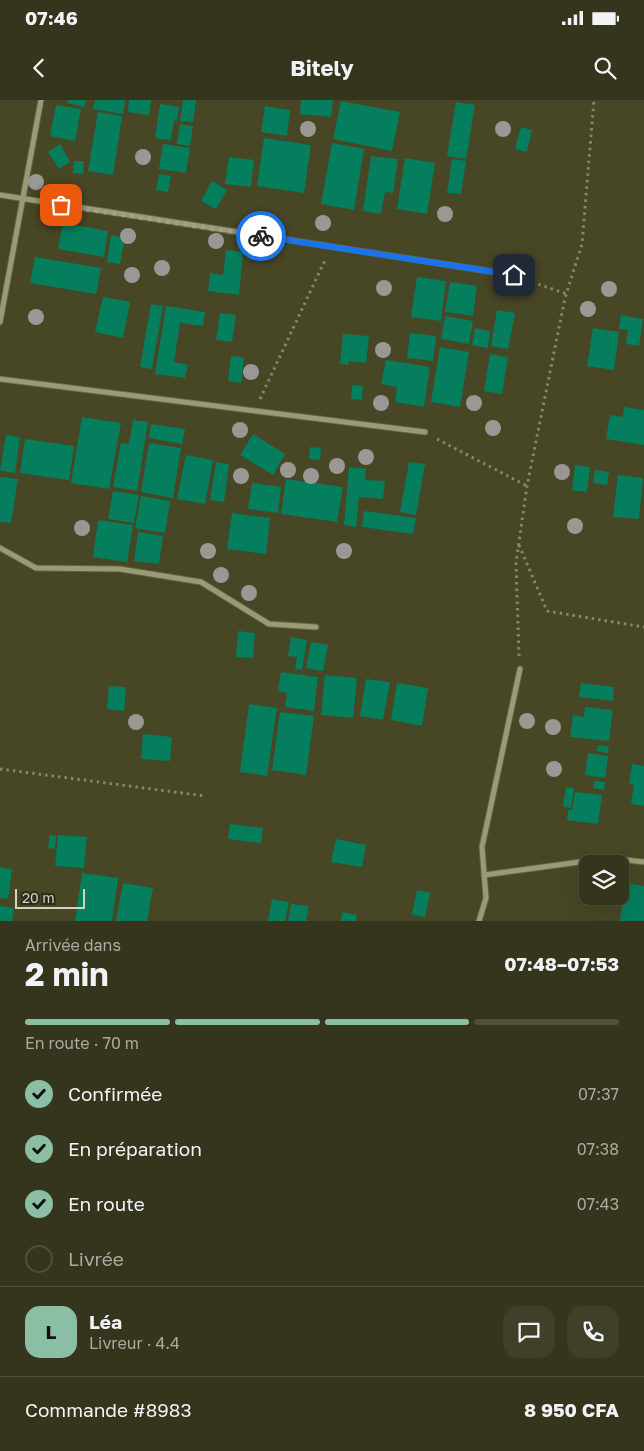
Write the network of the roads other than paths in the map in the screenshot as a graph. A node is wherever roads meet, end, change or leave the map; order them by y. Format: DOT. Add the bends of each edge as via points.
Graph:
graph roads {
  1 [pos="41,100"];
  2 [pos="0,195"];
  3 [pos="22,199"];
  4 [pos="514,275"];
  5 [pos="0,322"];
  6 [pos="0,378"];
  7 [pos="425,432"];
  8 [pos="0,548"];
  9 [pos="316,627"];
  10 [pos="520,669"];
  11 [pos="644,862"];
  12 [pos="484,875"];
  13 [pos="479,921"];
  1 -- 3 [label="street"];
  2 -- 3 [label="street"];
  3 -- 4 [label="street"];
  3 -- 5 [label="street"];
  6 -- 7 [label="street"];
  8 -- 9 [label="street" via="36,568 120,569 202,582 269,624"];
  10 -- 12 [label="street" via="482,847"];
  11 -- 12 [label="street" via="609,858"];
  12 -- 13 [label="street" via="486,898"];
}
